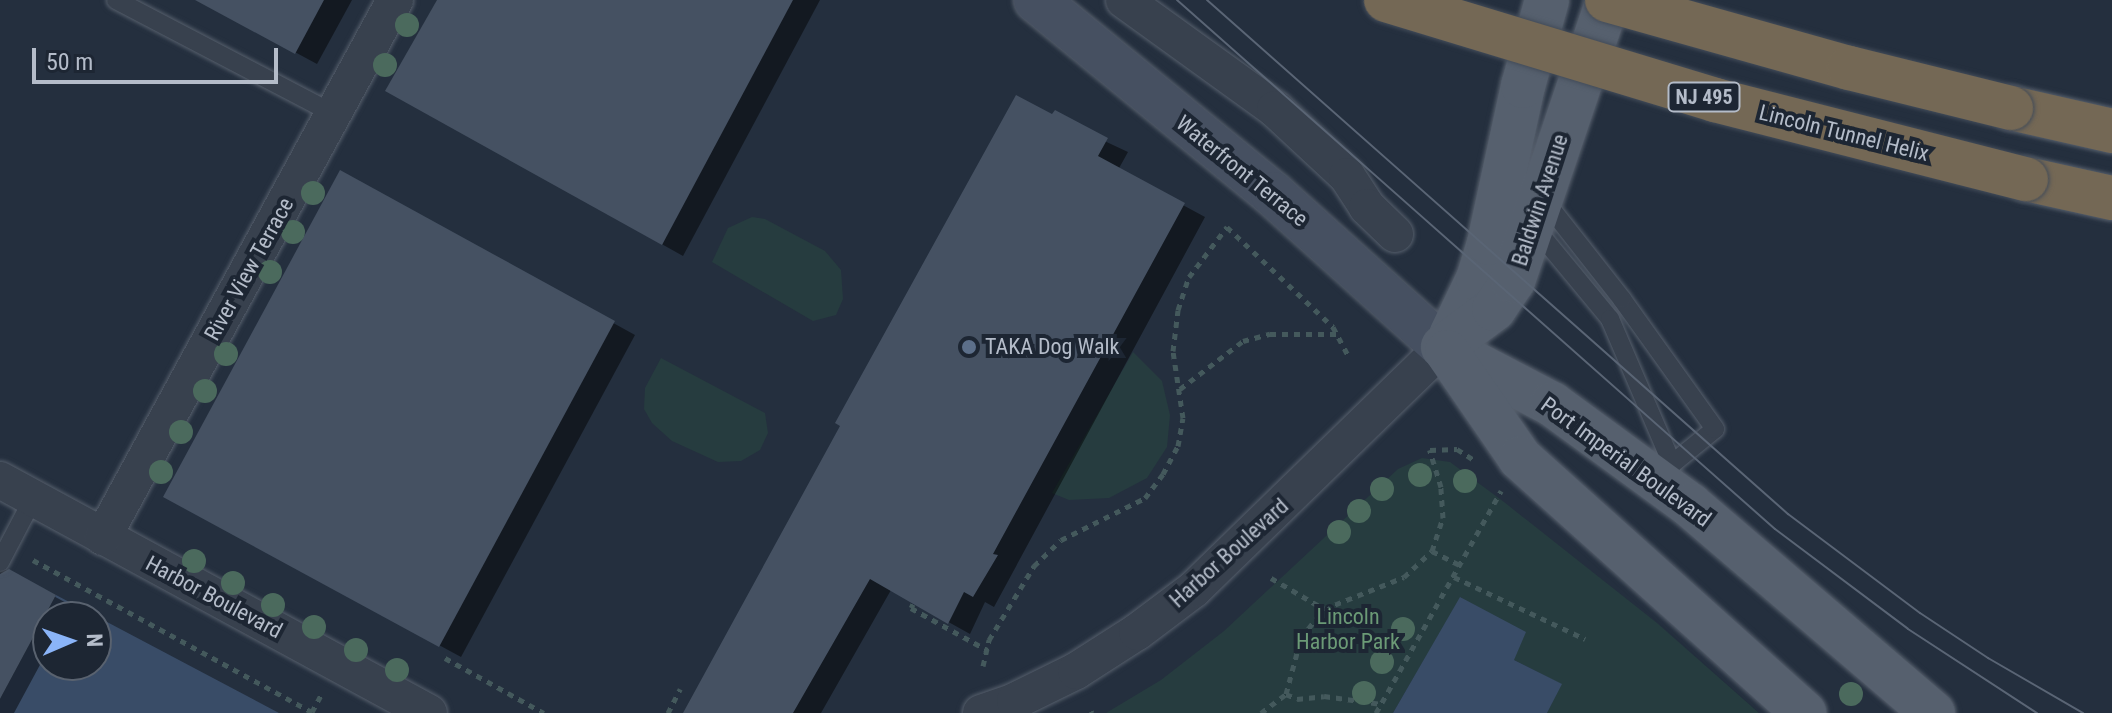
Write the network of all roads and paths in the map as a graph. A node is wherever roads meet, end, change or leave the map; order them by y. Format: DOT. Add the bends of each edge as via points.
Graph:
graph roads {
  1 [pos="116,0"];
  2 [pos="395,0"];
  3 [pos="1036,0"];
  4 [pos="1124,0"];
  5 [pos="1386,0"];
  6 [pos="1547,0"];
  7 [pos="1607,0"];
  8 [pos="334,114"];
  9 [pos="2112,131"];
  10 [pos="2112,198"];
  11 [pos="1536,210"];
  12 [pos="1395,234"];
  13 [pos="1336,334"];
  14 [pos="1443,347"];
  15 [pos="1348,355"];
  16 [pos="1180,389"];
  17 [pos="1482,465"];
  18 [pos="0,480"];
  19 [pos="1506,481"];
  20 [pos="33,499"];
  21 [pos="103,537"];
  22 [pos="1432,551"];
  23 [pos="33,560"];
  24 [pos="0,562"];
  25 [pos="1460,565"];
  26 [pos="1454,577"];
  27 [pos="1271,578"];
  28 [pos="913,604"];
  29 [pos="1324,609"];
  30 [pos="1585,639"];
  31 [pos="987,650"];
  32 [pos="445,658"];
  33 [pos="983,666"];
  34 [pos="328,682"];
  35 [pos="680,689"];
  36 [pos="1286,694"];
  37 [pos="1381,704"];
  38 [pos="313,713"];
  39 [pos="429,713"];
  40 [pos="544,713"];
  41 [pos="668,713"];
  42 [pos="981,713"];
  43 [pos="1261,713"];
  44 [pos="1376,713"];
  45 [pos="1804,713"];
  46 [pos="1933,713"];
  1 -- 8 [label="lane"];
  2 -- 8 [label="street, River View Terrace"];
  3 -- 14 [label="street, Waterfront Terrace" via="1273,194"];
  4 -- 12 [label="street" via="1275,109 1347,176 1367,207"];
  5 -- 10 [label="highway, Lincoln Tunnel Helix / NJ 495, bridge" via="1715,100"];
  6 -- 14 [label="main road, Baldwin Avenue" via="1489,243 1458,326"];
  7 -- 9 [label="highway, bridge" via="1834,65"];
  7 -- 11 [label="main road, Baldwin Avenue"];
  8 -- 21 [label="street, River View Terrace"];
  11 -- 11 [label="lane" via="1553,246 1610,319 1672,464 1715,429 1622,299"];
  11 -- 14 [label="main road, Baldwin Avenue" via="1521,264 1501,300"];
  13 -- 15 [label="path"];
  13 -- 16 [label="path" via="1270,334 1243,341"];
  13 -- 16 [label="path" via="1227,227 1189,277 1178,310 1173,351"];
  14 -- 42 [label="street, Harbor Boulevard" via="1194,589 1096,659"];
  14 -- 45 [label="main road" via="1520,458"];
  14 -- 46 [label="main road, Port Imperial Boulevard" via="1552,404 1690,505"];
  16 -- 31 [label="path" via="1183,418 1178,446 1163,474 1145,498 1061,540 1034,566"];
  17 -- 22 [label="path" via="1457,449 1430,450 1443,503 1440,534"];
  18 -- 20 [label="street, Harbor Boulevard"];
  19 -- 25 [label="path"];
  20 -- 21 [label="street, Harbor Boulevard"];
  20 -- 24 [label="lane"];
  21 -- 39 [label="street, Harbor Boulevard"];
  22 -- 25 [label="path"];
  22 -- 29 [label="path" via="1404,577"];
  23 -- 38 [label="path"];
  25 -- 26 [label="path"];
  26 -- 30 [label="path"];
  26 -- 37 [label="path"];
  27 -- 29 [label="path"];
  28 -- 31 [label="path" via="911,608"];
  29 -- 36 [label="path" via="1301,638"];
  31 -- 33 [label="path"];
  32 -- 40 [label="path"];
  34 -- 38 [label="path"];
  35 -- 41 [label="path"];
  36 -- 37 [label="path"];
  36 -- 43 [label="path"];
  37 -- 44 [label="path"];
}
